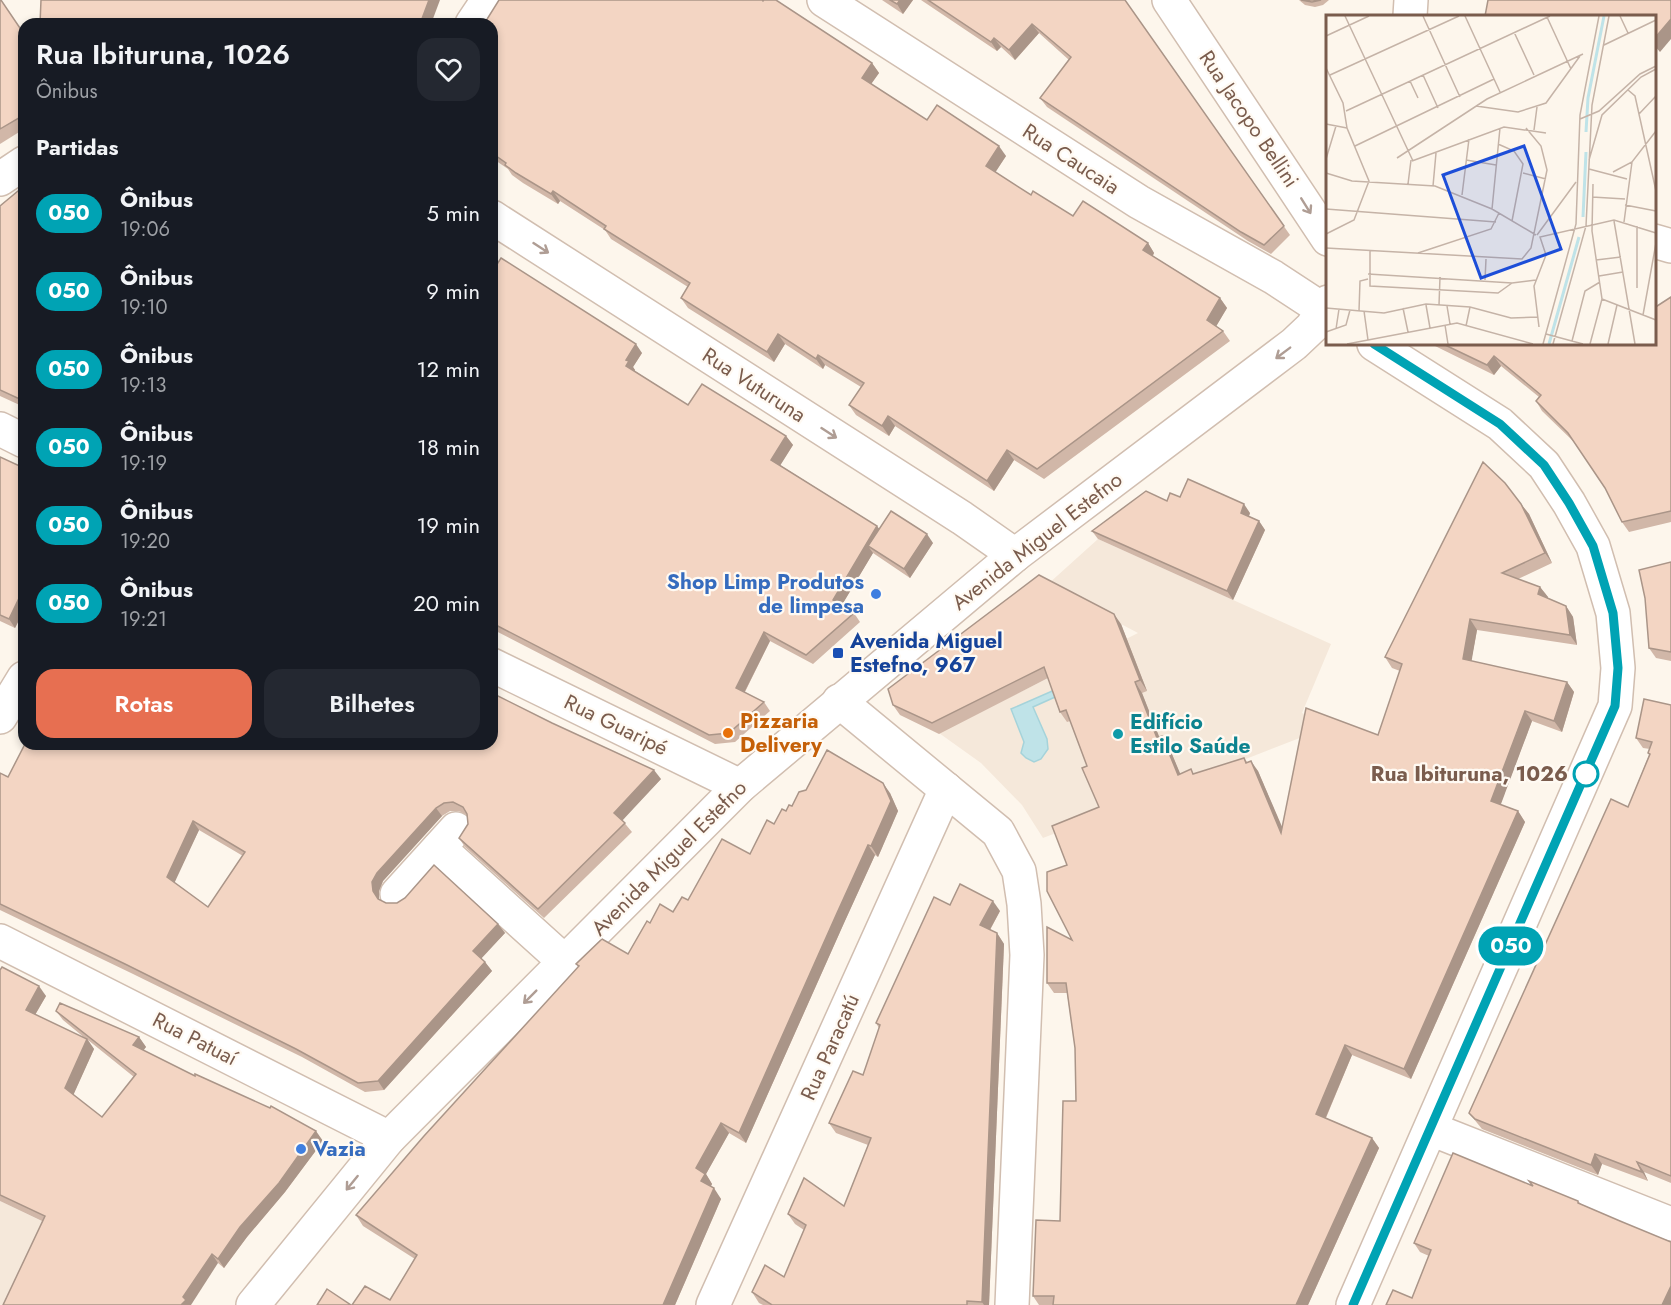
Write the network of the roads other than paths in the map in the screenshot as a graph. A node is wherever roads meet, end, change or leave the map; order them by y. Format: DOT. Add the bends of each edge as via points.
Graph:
graph roads {
  1 [pos="488,0"];
  2 [pos="824,0"];
  3 [pos="1170,0"];
  4 [pos="476,18"];
  5 [pos="18,167"];
  6 [pos="0,179"];
  7 [pos="498,221"];
  8 [pos="1326,236"];
  9 [pos="1656,241"];
  10 [pos="1671,246"];
  11 [pos="1326,308"];
  12 [pos="1376,345"];
  13 [pos="0,429"];
  14 [pos="18,438"];
  15 [pos="1015,555"];
  16 [pos="498,668"];
  17 [pos="18,688"];
  18 [pos="839,701"];
  19 [pos="0,717"];
  20 [pos="740,786"];
  21 [pos="946,789"];
  22 [pos="397,894"];
  23 [pos="0,941"];
  24 [pos="565,962"];
  25 [pos="1431,1130"];
  26 [pos="389,1138"];
  27 [pos="1671,1224"];
  28 [pos="253,1305"];
  29 [pos="714,1305"];
  30 [pos="1012,1305"];
  31 [pos="1353,1305"];
  1 -- 4 [label="street"];
  2 -- 11 [label="street, Rua Caucaia" via="1138,202"];
  3 -- 8 [label="street, Rua Jacopo Bellini, one-way"];
  5 -- 6 [label="street"];
  7 -- 15 [label="street, Rua Vuturuna, one-way"];
  9 -- 10 [label="street"];
  11 -- 15 [label="street, Avenida Miguel Estefno, one-way" via="1294,344"];
  12 -- 25 [label="street" via="1500,424 1544,465 1593,546 1613,613 1618,668 1615,706"];
  13 -- 14 [label="street"];
  15 -- 18 [label="street, Avenida Miguel Estefno"];
  16 -- 20 [label="street, Rua Guaripé"];
  17 -- 19 [label="street"];
  18 -- 20 [label="street, Avenida Miguel Estefno"];
  18 -- 21 [label="street"];
  20 -- 24 [label="street, Avenida Miguel Estefno"];
  21 -- 29 [label="street, Rua Paracatú"];
  21 -- 30 [label="street" via="998,832 1019,871 1024,904 1027,955"];
  22 -- 24 [label="street" via="448,839"];
  23 -- 26 [label="street, Rua Patuaí"];
  24 -- 26 [label="street, Avenida Miguel Estefno, one-way"];
  25 -- 27 [label="street"];
  25 -- 31 [label="street"];
  26 -- 28 [label="street, Avenida Miguel Estefno, one-way"];
}
